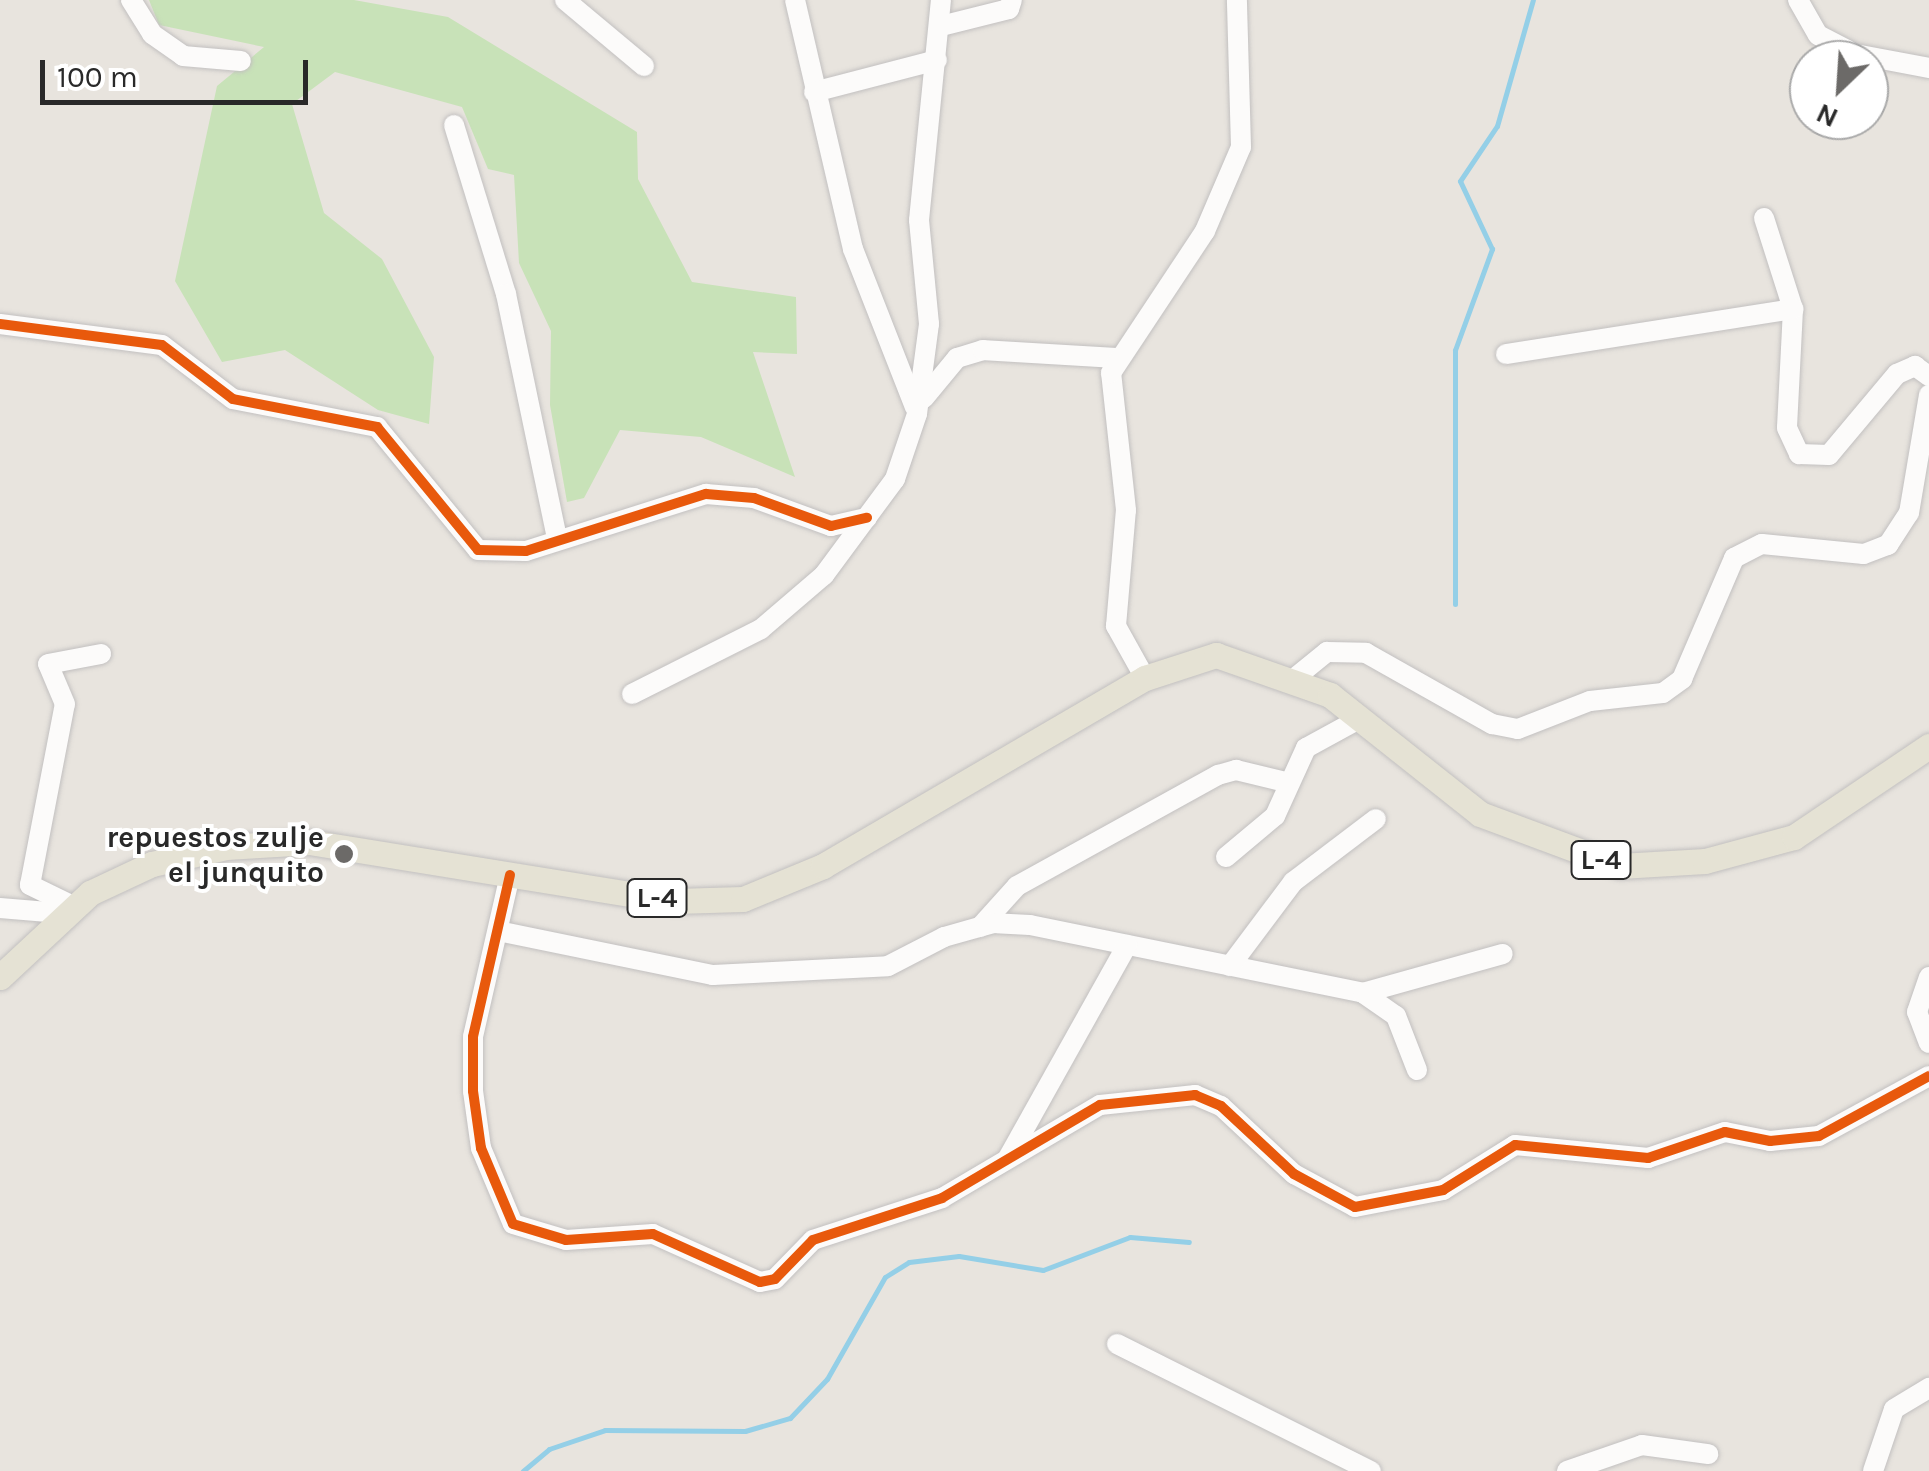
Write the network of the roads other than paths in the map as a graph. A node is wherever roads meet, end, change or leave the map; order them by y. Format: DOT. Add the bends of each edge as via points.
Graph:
graph roads {
  1 [pos="132,0"];
  2 [pos="566,0"];
  3 [pos="795,0"];
  4 [pos="941,0"];
  5 [pos="1012,0"];
  6 [pos="1237,0"];
  7 [pos="1798,0"];
  8 [pos="941,26"];
  9 [pos="937,60"];
  10 [pos="241,61"];
  11 [pos="644,66"];
  12 [pos="1929,68"];
  13 [pos="814,92"];
  14 [pos="454,125"];
  15 [pos="1764,218"];
  16 [pos="1792,309"];
  17 [pos="0,324"];
  18 [pos="1506,354"];
  19 [pos="1119,358"];
  20 [pos="1929,376"];
  21 [pos="1929,395"];
  22 [pos="917,414"];
  23 [pos="867,518"];
  24 [pos="557,539"];
  25 [pos="101,654"];
  26 [pos="1296,677"];
  27 [pos="1144,678"];
  28 [pos="632,694"];
  29 [pos="1360,718"];
  30 [pos="1929,746"];
  31 [pos="1286,782"];
  32 [pos="1376,818"];
  33 [pos="1226,858"];
  34 [pos="510,875"];
  35 [pos="0,908"];
  36 [pos="67,910"];
  37 [pos="980,926"];
  38 [pos="498,931"];
  39 [pos="1127,945"];
  40 [pos="1503,954"];
  41 [pos="1230,966"];
  42 [pos="0,977"];
  43 [pos="1929,977"];
  44 [pos="1363,993"];
  45 [pos="1929,1043"];
  46 [pos="1417,1070"];
  47 [pos="1929,1076"];
  48 [pos="1007,1160"];
  49 [pos="1117,1344"];
  50 [pos="1929,1388"];
  51 [pos="1708,1454"];
  52 [pos="1370,1471"];
  53 [pos="1567,1471"];
  54 [pos="1872,1471"];
  1 -- 10 [label="street" via="152,34 184,56"];
  2 -- 11 [label="street"];
  3 -- 13 [label="street"];
  4 -- 8 [label="street"];
  5 -- 8 [label="street" via="1009,9"];
  6 -- 19 [label="street" via="1240,147 1206,231"];
  7 -- 12 [label="street" via="1818,35 1855,54"];
  8 -- 9 [label="street"];
  9 -- 13 [label="street"];
  9 -- 22 [label="street" via="919,220 929,282"];
  13 -- 22 [label="street" via="853,250"];
  14 -- 24 [label="street" via="506,294"];
  15 -- 16 [label="street"];
  16 -- 18 [label="street"];
  16 -- 20 [label="street" via="1787,428 1799,454 1829,455 1897,374 1915,366"];
  17 -- 24 [label="street" via="162,345 232,398 377,426 477,550 500,554"];
  19 -- 22 [label="street" via="984,350 933,380"];
  19 -- 27 [label="street" via="1109,407 1126,510 1112,590 1122,646"];
  21 -- 26 [label="street" via="1909,513 1888,545 1864,554 1762,544 1734,558 1682,679 1663,693 1590,701 1518,729 1492,724 1366,654 1328,652"];
  22 -- 23 [label="street" via="895,480"];
  23 -- 24 [label="street" via="831,526 754,498 706,494"];
  23 -- 28 [label="street" via="824,575 761,629"];
  25 -- 36 [label="street" via="48,664 65,704 30,886"];
  26 -- 27 [label="main road, L-4" via="1216,655"];
  26 -- 29 [label="main road, L-4"];
  27 -- 34 [label="main road, L-4" via="824,866 744,899 675,901"];
  29 -- 30 [label="main road, L-4" via="1480,814 1620,866 1705,861 1794,836"];
  29 -- 31 [label="street" via="1306,748"];
  31 -- 33 [label="street" via="1275,816"];
  31 -- 37 [label="street" via="1236,770 1218,775 1017,886"];
  32 -- 41 [label="street" via="1293,882"];
  34 -- 36 [label="main road, L-4" via="310,842 226,846 152,864"];
  34 -- 38 [label="street"];
  35 -- 36 [label="street"];
  36 -- 42 [label="main road, L-4"];
  37 -- 38 [label="street" via="888,966 730,975"];
  37 -- 39 [label="street" via="1030,925"];
  38 -- 48 [label="street" via="474,1037 473,1092 481,1148 513,1224 566,1240 653,1234 760,1282 775,1279 813,1240 942,1198"];
  39 -- 41 [label="street"];
  39 -- 48 [label="street"];
  40 -- 44 [label="street"];
  41 -- 44 [label="street"];
  43 -- 45 [label="street" via="1916,1012"];
  44 -- 46 [label="street" via="1396,1016"];
  47 -- 48 [label="street" via="1819,1136 1770,1141 1725,1132 1648,1158 1514,1145 1443,1190 1356,1207 1294,1174 1221,1106 1196,1095 1100,1105"];
  49 -- 52 [label="street"];
  50 -- 54 [label="street" via="1894,1409"];
  51 -- 53 [label="street" via="1642,1445"];
}
